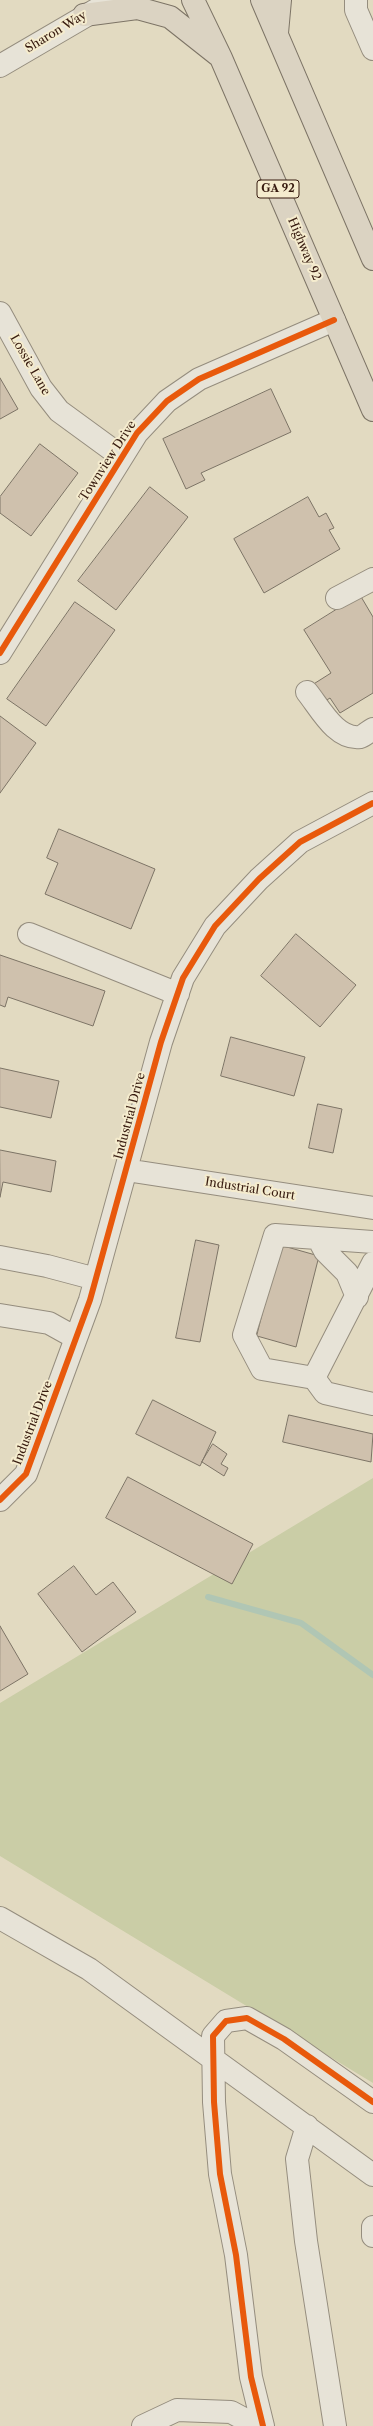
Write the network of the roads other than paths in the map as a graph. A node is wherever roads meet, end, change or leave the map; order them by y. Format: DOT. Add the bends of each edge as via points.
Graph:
graph roads {
  1 [pos="99,0"];
  2 [pos="113,0"];
  3 [pos="194,0"];
  4 [pos="262,0"];
  5 [pos="280,0"];
  6 [pos="356,0"];
  7 [pos="84,15"];
  8 [pos="276,34"];
  9 [pos="373,49"];
  10 [pos="221,58"];
  11 [pos="0,66"];
  12 [pos="370,246"];
  13 [pos="1,317"];
  14 [pos="334,320"];
  15 [pos="373,410"];
  16 [pos="122,457"];
  17 [pos="373,579"];
  18 [pos="337,598"];
  19 [pos="0,653"];
  20 [pos="307,692"];
  21 [pos="373,729"];
  22 [pos="373,803"];
  23 [pos="29,934"];
  24 [pos="178,994"];
  25 [pos="126,1170"];
  26 [pos="373,1208"];
  27 [pos="318,1238"];
  28 [pos="373,1242"];
  29 [pos="0,1257"];
  30 [pos="373,1263"];
  31 [pos="96,1279"];
  32 [pos="357,1297"];
  33 [pos="0,1315"];
  34 [pos="76,1338"];
  35 [pos="314,1378"];
  36 [pos="373,1404"];
  37 [pos="0,1500"];
  38 [pos="0,1918"];
  39 [pos="213,2059"];
  40 [pos="373,2102"];
  41 [pos="307,2126"];
  42 [pos="373,2175"];
  43 [pos="373,2226"];
  44 [pos="373,2236"];
  45 [pos="143,2426"];
  46 [pos="257,2426"];
  47 [pos="263,2426"];
  48 [pos="335,2426"];
  1 -- 7 [label="main road"];
  2 -- 7 [label="street, Sharon Way"];
  3 -- 10 [label="main road, Highway 92 / GA 92"];
  4 -- 8 [label="main road"];
  5 -- 8 [label="main road"];
  6 -- 9 [label="street" via="356,10"];
  7 -- 10 [label="main road" via="137,8 170,17"];
  7 -- 11 [label="street, Sharon Way"];
  8 -- 12 [label="main road"];
  10 -- 14 [label="main road, Highway 92 / GA 92"];
  13 -- 16 [label="street, Lossie Lane" via="41,388 59,411"];
  14 -- 15 [label="main road, Highway 92 / GA 92"];
  14 -- 16 [label="street, Townview Drive" via="199,380 167,401 137,433"];
  16 -- 19 [label="street, Townview Drive"];
  17 -- 18 [label="street"];
  20 -- 21 [label="street" via="333,725 350,737 362,736"];
  22 -- 24 [label="street, Industrial Drive" via="300,842 259,879 215,926 183,978"];
  23 -- 24 [label="street"];
  24 -- 25 [label="street, Industrial Drive" via="161,1042"];
  25 -- 26 [label="street, Industrial Court"];
  25 -- 31 [label="street, Industrial Drive"];
  27 -- 28 [label="street"];
  27 -- 32 [label="street" via="325,1251 347,1272"];
  27 -- 35 [label="street" via="276,1235 244,1335 262,1369"];
  29 -- 31 [label="street"];
  30 -- 32 [label="street"];
  31 -- 34 [label="street, Industrial Drive"];
  32 -- 35 [label="street"];
  33 -- 34 [label="street" via="49,1323"];
  34 -- 37 [label="street, Industrial Drive" via="26,1474"];
  35 -- 36 [label="street" via="326,1393"];
  38 -- 39 [label="street" via="89,1969"];
  39 -- 40 [label="street" via="213,2036 226,2021 247,2018 284,2039"];
  39 -- 41 [label="street"];
  39 -- 47 [label="street" via="220,2174 236,2255 251,2377"];
  41 -- 42 [label="street"];
  41 -- 48 [label="street" via="297,2159 306,2241"];
  43 -- 44 [label="street"];
  45 -- 46 [label="street" via="177,2410 231,2412"];
}
